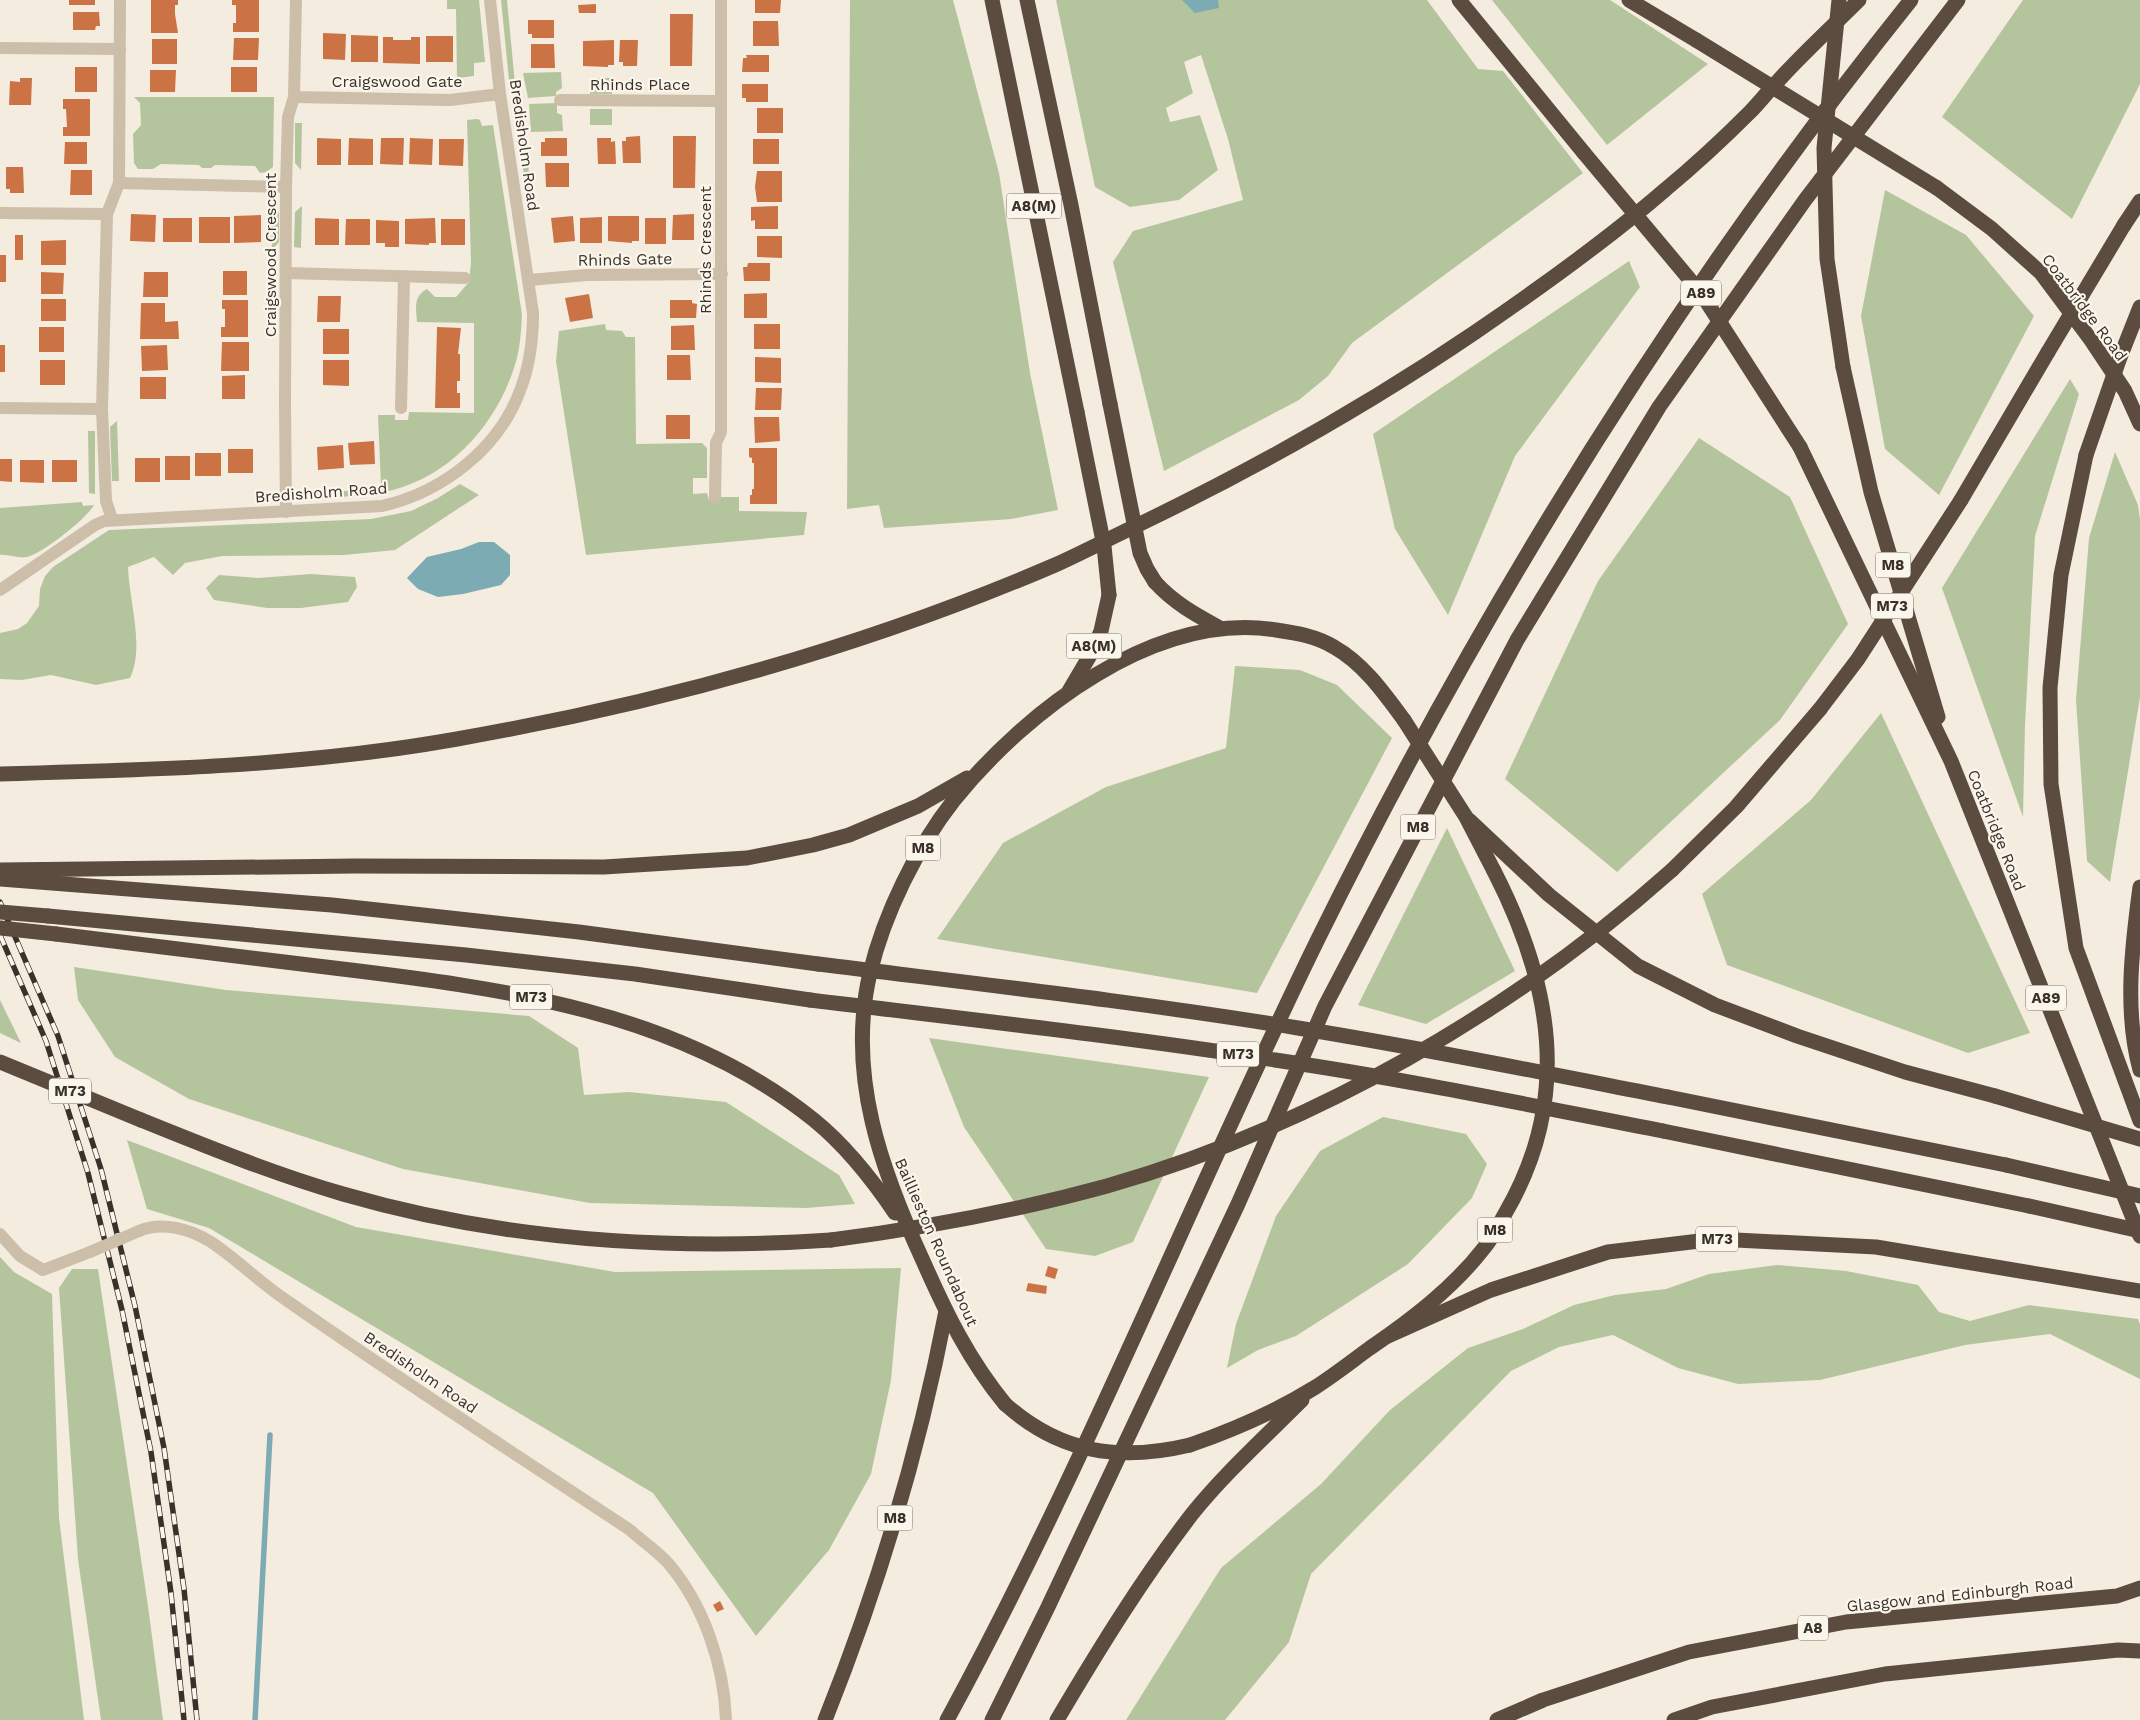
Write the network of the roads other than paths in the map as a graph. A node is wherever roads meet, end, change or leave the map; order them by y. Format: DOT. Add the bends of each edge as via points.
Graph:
graph roads {
  1 [pos="120,0"];
  2 [pos="296,0"];
  3 [pos="490,0"];
  4 [pos="721,0"];
  5 [pos="992,0"];
  6 [pos="1027,0"];
  7 [pos="1458,0"];
  8 [pos="1629,0"];
  9 [pos="1839,0"];
  10 [pos="1859,0"];
  11 [pos="1911,0"];
  12 [pos="1958,0"];
  13 [pos="0,48"];
  14 [pos="120,49"];
  15 [pos="500,94"];
  16 [pos="294,97"];
  17 [pos="560,100"];
  18 [pos="720,101"];
  19 [pos="119,183"];
  20 [pos="286,187"];
  21 [pos="2140,201"];
  22 [pos="0,213"];
  23 [pos="107,214"];
  24 [pos="287,273"];
  25 [pos="722,274"];
  26 [pos="404,278"];
  27 [pos="465,278"];
  28 [pos="529,280"];
  29 [pos="2140,307"];
  30 [pos="0,408"];
  31 [pos="401,408"];
  32 [pos="102,410"];
  33 [pos="2140,424"];
  34 [pos="714,498"];
  35 [pos="286,512"];
  36 [pos="112,519"];
  37 [pos="0,590"];
  38 [pos="1220,628"];
  39 [pos="1068,693"];
  40 [pos="1951,761"];
  41 [pos="980,771"];
  42 [pos="0,774"];
  43 [pos="1466,817"];
  44 [pos="0,870"];
  45 [pos="0,879"];
  46 [pos="2140,887"];
  47 [pos="0,912"];
  48 [pos="0,928"];
  49 [pos="0,1062"];
  50 [pos="2140,1070"];
  51 [pos="2140,1121"];
  52 [pos="2140,1139"];
  53 [pos="2140,1196"];
  54 [pos="2140,1231"];
  55 [pos="0,1234"];
  56 [pos="2140,1236"];
  57 [pos="918,1251"];
  58 [pos="2140,1291"];
  59 [pos="946,1311"];
  60 [pos="1386,1337"];
  61 [pos="1314,1388"];
  62 [pos="2140,1588"];
  63 [pos="2140,1652"];
  64 [pos="726,1720"];
  65 [pos="825,1720"];
  66 [pos="947,1720"];
  67 [pos="992,1720"];
  68 [pos="1057,1720"];
  69 [pos="1497,1720"];
  70 [pos="1674,1720"];
  1 -- 14 [label="street"];
  2 -- 16 [label="street, Craigswood Crescent"];
  3 -- 15 [label="street, Bredisholm Road"];
  4 -- 18 [label="street, Rhinds Crescent"];
  5 -- 39 [label="highway, A8(M), bridge" via="1104,546 1109,595 1101,631"];
  6 -- 38 [label="highway, A8(M), bridge" via="1140,553 1155,582 1174,601"];
  7 -- 40 [label="highway, Coatbridge Road / A89, bridge" via="1701,293 1800,447"];
  8 -- 33 [label="highway, Coatbridge Road, bridge" via="1937,188 1992,228 2041,273 2125,391"];
  9 -- 40 [label="highway, M8, bridge" via="1824,148 1827,259 1843,367 1871,492"];
  10 -- 42 [label="highway" via="1780,78 1754,109 1664,191 1552,279 1381,394 1206,492 1057,564 933,613 811,654 580,716 453,740 275,763"];
  11 -- 66 [label="highway, M8" via="1790,158 1653,355 1558,503 1446,693 1315,945 1052,1515"];
  12 -- 67 [label="highway, M8" via="1804,200 1659,407 1517,640 1325,1006 1238,1204"];
  13 -- 14 [label="street"];
  14 -- 19 [label="street"];
  15 -- 16 [label="street, Craigswood Gate" via="450,100"];
  15 -- 28 [label="street, Bredisholm Road"];
  16 -- 20 [label="street, Craigswood Crescent" via="288,117"];
  17 -- 18 [label="street, Rhinds Place"];
  18 -- 25 [label="street, Rhinds Crescent"];
  19 -- 20 [label="street"];
  19 -- 23 [label="street"];
  20 -- 24 [label="street, Craigswood Crescent"];
  21 -- 49 [label="highway, M73, bridge" via="1960,500 1858,659 1736,807 1672,870 1606,926 1477,1016 1400,1063 1295,1116 1174,1164 1108,1185 992,1214 831,1240 764,1245 632,1243 435,1216 345,1194 269,1170"];
  22 -- 23 [label="street"];
  23 -- 32 [label="street"];
  24 -- 26 [label="street"];
  24 -- 35 [label="street, Craigswood Crescent"];
  25 -- 28 [label="street, Rhinds Gate" via="587,275"];
  25 -- 34 [label="street, Rhinds Crescent" via="721,432 716,443"];
  26 -- 27 [label="street"];
  26 -- 31 [label="street"];
  28 -- 35 [label="street, Bredisholm Road" via="533,340 527,367 508,418 488,444 435,487 406,501 382,506"];
  29 -- 51 [label="highway, bridge" via="2086,454 2061,574 2050,688 2051,784 2076,948"];
  30 -- 32 [label="street"];
  32 -- 36 [label="street" via="106,501"];
  35 -- 36 [label="street, Bredisholm Road"];
  36 -- 37 [label="street, Bredisholm Road" via="95,524"];
  38 -- 39 [label="highway, Baillieston Roundabout / M8" via="1168,642 1110,668"];
  38 -- 43 [label="highway, Baillieston Roundabout / M8, bridge" via="1242,626 1296,633 1316,638 1353,660 1376,683 1404,720"];
  39 -- 41 [label="highway, Baillieston Roundabout / M8" via="1020,730"];
  40 -- 56 [label="highway, Coatbridge Road / A89"];
  41 -- 44 [label="highway" via="918,806 849,835 747,858 604,867"];
  41 -- 57 [label="highway, Baillieston Roundabout / M8" via="953,802 912,866 880,940 865,1006 863,1073 868,1108 893,1192"];
  43 -- 52 [label="highway, bridge" via="1549,895 1638,966 1715,1005 1905,1072"];
  43 -- 60 [label="highway, Baillieston Roundabout / M8, bridge" via="1530,953 1542,1000 1547,1053 1541,1126 1521,1185 1485,1247 1449,1286"];
  45 -- 53 [label="highway, M73, bridge" via="361,908 578,932 1120,1001 1298,1028 1493,1063 2006,1165"];
  46 -- 50 [label="highway" via="2131,1002"];
  47 -- 54 [label="highway, M73, bridge" via="635,974 1276,1060 1418,1083 1663,1131"];
  48 -- 57 [label="highway, M73, bridge" via="436,980 535,998 607,1016 673,1038 749,1075 816,1121 877,1187"];
  55 -- 64 [label="street, Bredisholm Road, bridge" via="20,1256 44,1270 150,1226 180,1229 211,1242 284,1299 630,1530 666,1562 684,1584 714,1649 724,1690"];
  57 -- 59 [label="highway, Baillieston Roundabout / M8"];
  58 -- 60 [label="highway, M73" via="1876,1247 1716,1238 1608,1252 1491,1290"];
  59 -- 61 [label="highway, Baillieston Roundabout / M8, bridge" via="967,1352 1005,1404 1045,1433 1088,1448 1138,1454 1190,1445 1263,1415"];
  59 -- 65 [label="highway, M8" via="934,1372 893,1525 866,1612"];
  60 -- 61 [label="highway, Baillieston Roundabout / M8"];
  61 -- 68 [label="highway, M8" via="1193,1514 1106,1638"];
  62 -- 69 [label="highway, Glasgow and Edinburgh Road / A8" via="2117,1596 1846,1622 1689,1652 1543,1700"];
  63 -- 70 [label="highway" via="2118,1650 1885,1674 1712,1707"];
}
